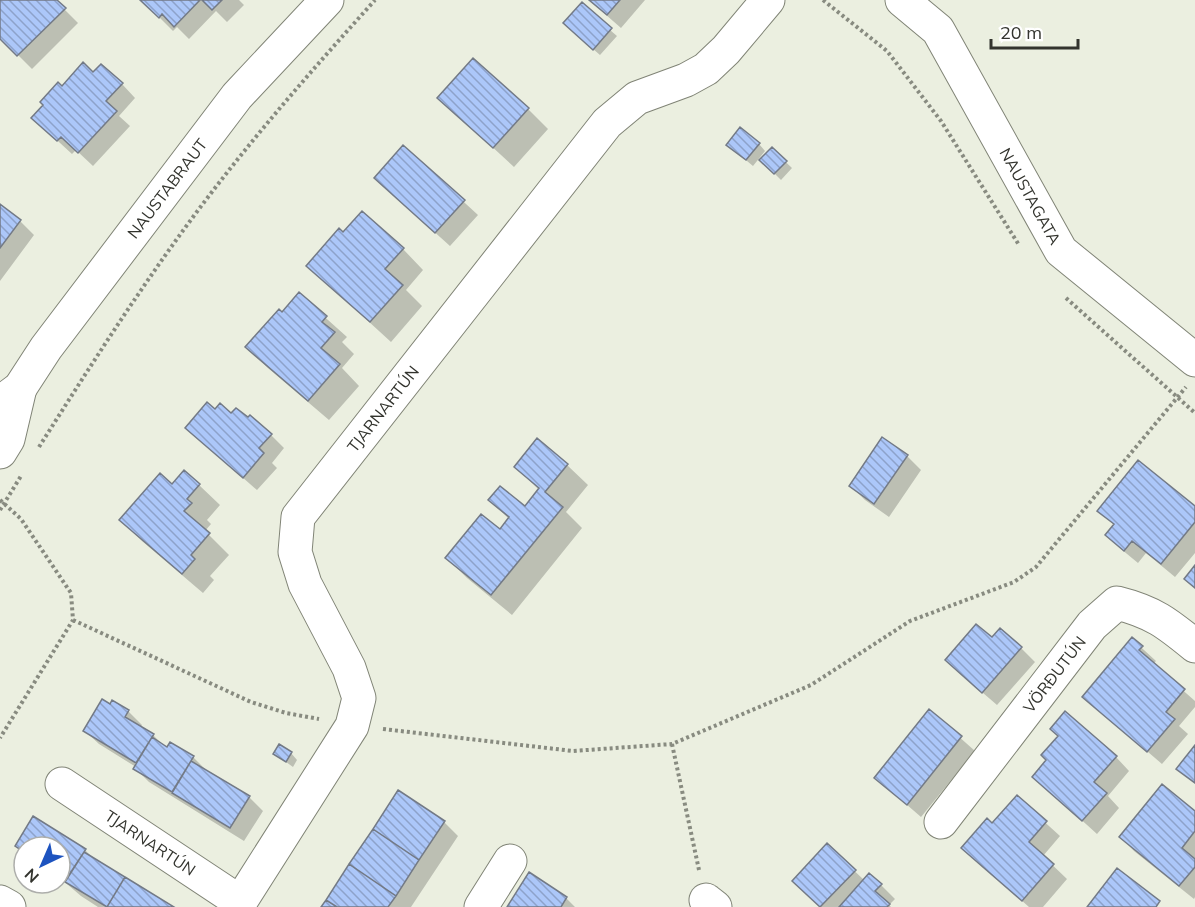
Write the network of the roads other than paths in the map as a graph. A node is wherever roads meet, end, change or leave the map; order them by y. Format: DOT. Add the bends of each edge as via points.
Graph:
graph roads {
  1 [pos="327,0"];
  2 [pos="768,0"];
  3 [pos="902,0"];
  4 [pos="1192,372"];
  5 [pos="10,396"];
  6 [pos="11,464"];
  7 [pos="1195,646"];
  8 [pos="62,784"];
  9 [pos="941,822"];
  10 [pos="510,861"];
  11 [pos="0,902"];
  12 [pos="239,904"];
  13 [pos="9,907"];
  14 [pos="481,907"];
  1 -- 5 [label="street, NAUSTABRAUT" via="237,96"];
  2 -- 12 [label="street, TJARNARTÚN" via="706,69 637,98 607,123 298,517 296,552 305,584 349,668 359,698 352,726"];
  3 -- 4 [label="street, NAUSTAGATA" via="938,30 1060,251"];
  5 -- 6 [label="street, NAUSTABRAUT"];
  7 -- 9 [label="street, VÖRÐUTÚN" via="1162,619 1118,603 1092,625"];
  8 -- 12 [label="street, TJARNARTÚN"];
  10 -- 14 [label="street"];
  11 -- 13 [label="street"];
}
